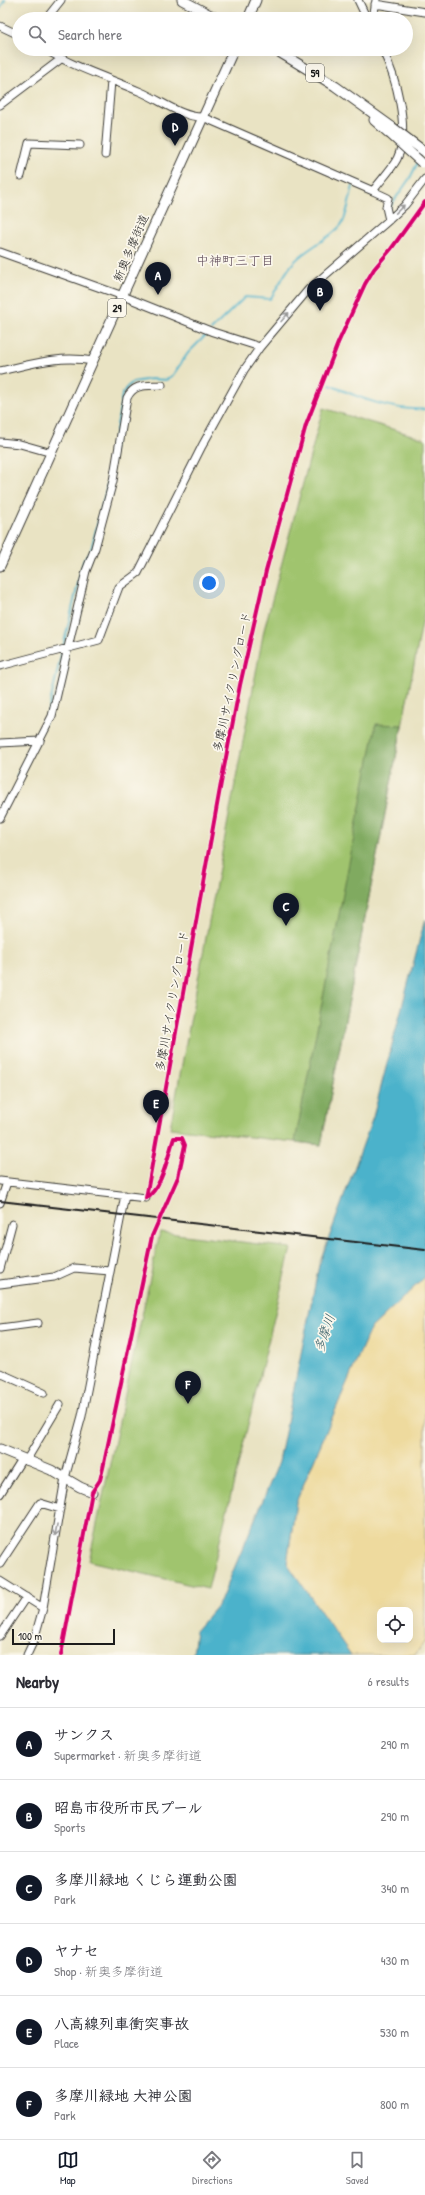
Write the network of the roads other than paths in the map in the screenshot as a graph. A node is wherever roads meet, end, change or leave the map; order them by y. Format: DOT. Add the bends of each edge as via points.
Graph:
graph roads {
  1 [pos="61,0"];
  2 [pos="182,0"];
  3 [pos="256,0"];
  4 [pos="358,0"];
  5 [pos="375,2"];
  6 [pos="52,12"];
  7 [pos="205,12"];
  8 [pos="251,12"];
  9 [pos="364,12"];
  10 [pos="373,12"];
  11 [pos="425,12"];
  12 [pos="0,26"];
  13 [pos="12,32"];
  14 [pos="57,56"];
  15 [pos="231,56"];
  16 [pos="286,56"];
  17 [pos="385,56"];
  18 [pos="62,59"];
  19 [pos="112,81"];
  20 [pos="0,105"];
  21 [pos="203,117"];
  22 [pos="391,130"];
  23 [pos="80,146"];
  24 [pos="425,152"];
  25 [pos="105,155"];
  26 [pos="423,164"];
  27 [pos="21,176"];
  28 [pos="425,178"];
  29 [pos="373,191"];
  30 [pos="388,218"];
  31 [pos="0,252"];
  32 [pos="123,296"];
  33 [pos="260,347"];
  34 [pos="93,361"];
  35 [pos="0,371"];
  36 [pos="162,385"];
  37 [pos="0,442"];
  38 [pos="52,453"];
  39 [pos="0,566"];
  40 [pos="67,648"];
  41 [pos="0,666"];
  42 [pos="39,741"];
  43 [pos="0,743"];
  44 [pos="0,818"];
  45 [pos="4,1181"];
  46 [pos="126,1195"];
  47 [pos="146,1198"];
  48 [pos="0,1202"];
  49 [pos="12,1224"];
  50 [pos="0,1269"];
  51 [pos="110,1271"];
  52 [pos="0,1284"];
  53 [pos="38,1323"];
  54 [pos="0,1328"];
  55 [pos="0,1373"];
  56 [pos="44,1393"];
  57 [pos="60,1404"];
  58 [pos="0,1449"];
  59 [pos="24,1460"];
  60 [pos="65,1478"];
  61 [pos="92,1492"];
  62 [pos="0,1494"];
  63 [pos="60,1509"];
  64 [pos="0,1564"];
  65 [pos="0,1581"];
  66 [pos="26,1597"];
  67 [pos="43,1608"];
  68 [pos="0,1636"];
  69 [pos="27,1655"];
  1 -- 6 [label="street"];
  2 -- 7 [label="main road"];
  3 -- 8 [label="main road"];
  4 -- 9 [label="street"];
  5 -- 10 [label="street"];
  5 -- 11 [label="street"];
  12 -- 13 [label="street"];
  14 -- 18 [label="street"];
  15 -- 21 [label="main road, 新奥多摩街道 / 29"];
  16 -- 22 [label="main road, 59" via="328,81"];
  17 -- 29 [label="street" via="398,90 402,139 397,159"];
  18 -- 19 [label="street"];
  18 -- 20 [label="street"];
  19 -- 21 [label="street" via="141,91 192,116"];
  19 -- 25 [label="street"];
  21 -- 29 [label="street"];
  21 -- 32 [label="main road, 新奥多摩街道 / 29"];
  22 -- 24 [label="main road, 59, bridge"];
  22 -- 26 [label="main road, 59, bridge"];
  23 -- 27 [label="street" via="29,143"];
  30 -- 28 [label="street, one-way" via="405,205"];
  29 -- 30 [label="street" via="388,198"];
  33 -- 30 [label="street, one-way" via="308,290"];
  31 -- 32 [label="street"];
  32 -- 33 [label="street" via="213,332"];
  32 -- 34 [label="main road, 新奥多摩街道 / 29"];
  33 -- 40 [label="street" via="244,370 202,446 138,573 118,588 99,640"];
  34 -- 35 [label="street" via="78,358 53,359"];
  34 -- 38 [label="main road, 新奥多摩街道 / 29"];
  36 -- 40 [label="street" via="138,386 130,391 127,398 114,481 86,571"];
  37 -- 38 [label="street" via="20,444"];
  38 -- 39 [label="main road, 新奥多摩街道 / 29"];
  40 -- 41 [label="street"];
  40 -- 42 [label="street" via="52,716"];
  42 -- 43 [label="street"];
  42 -- 44 [label="street"];
  45 -- 46 [label="street"];
  45 -- 48 [label="street"];
  46 -- 47 [label="street"];
  46 -- 51 [label="street"];
  49 -- 50 [label="street"];
  51 -- 52 [label="street" via="74,1268 54,1277"];
  51 -- 60 [label="street" via="82,1416"];
  53 -- 54 [label="street"];
  55 -- 56 [label="street"];
  57 -- 59 [label="street"];
  58 -- 59 [label="main road"];
  59 -- 60 [label="main road"];
  59 -- 62 [label="street"];
  60 -- 61 [label="main road"];
  60 -- 63 [label="street"];
  63 -- 64 [label="street" via="40,1503"];
  63 -- 67 [label="street, one-way"];
  65 -- 66 [label="street"];
  66 -- 67 [label="street"];
  66 -- 68 [label="street"];
  67 -- 69 [label="street"];
}
